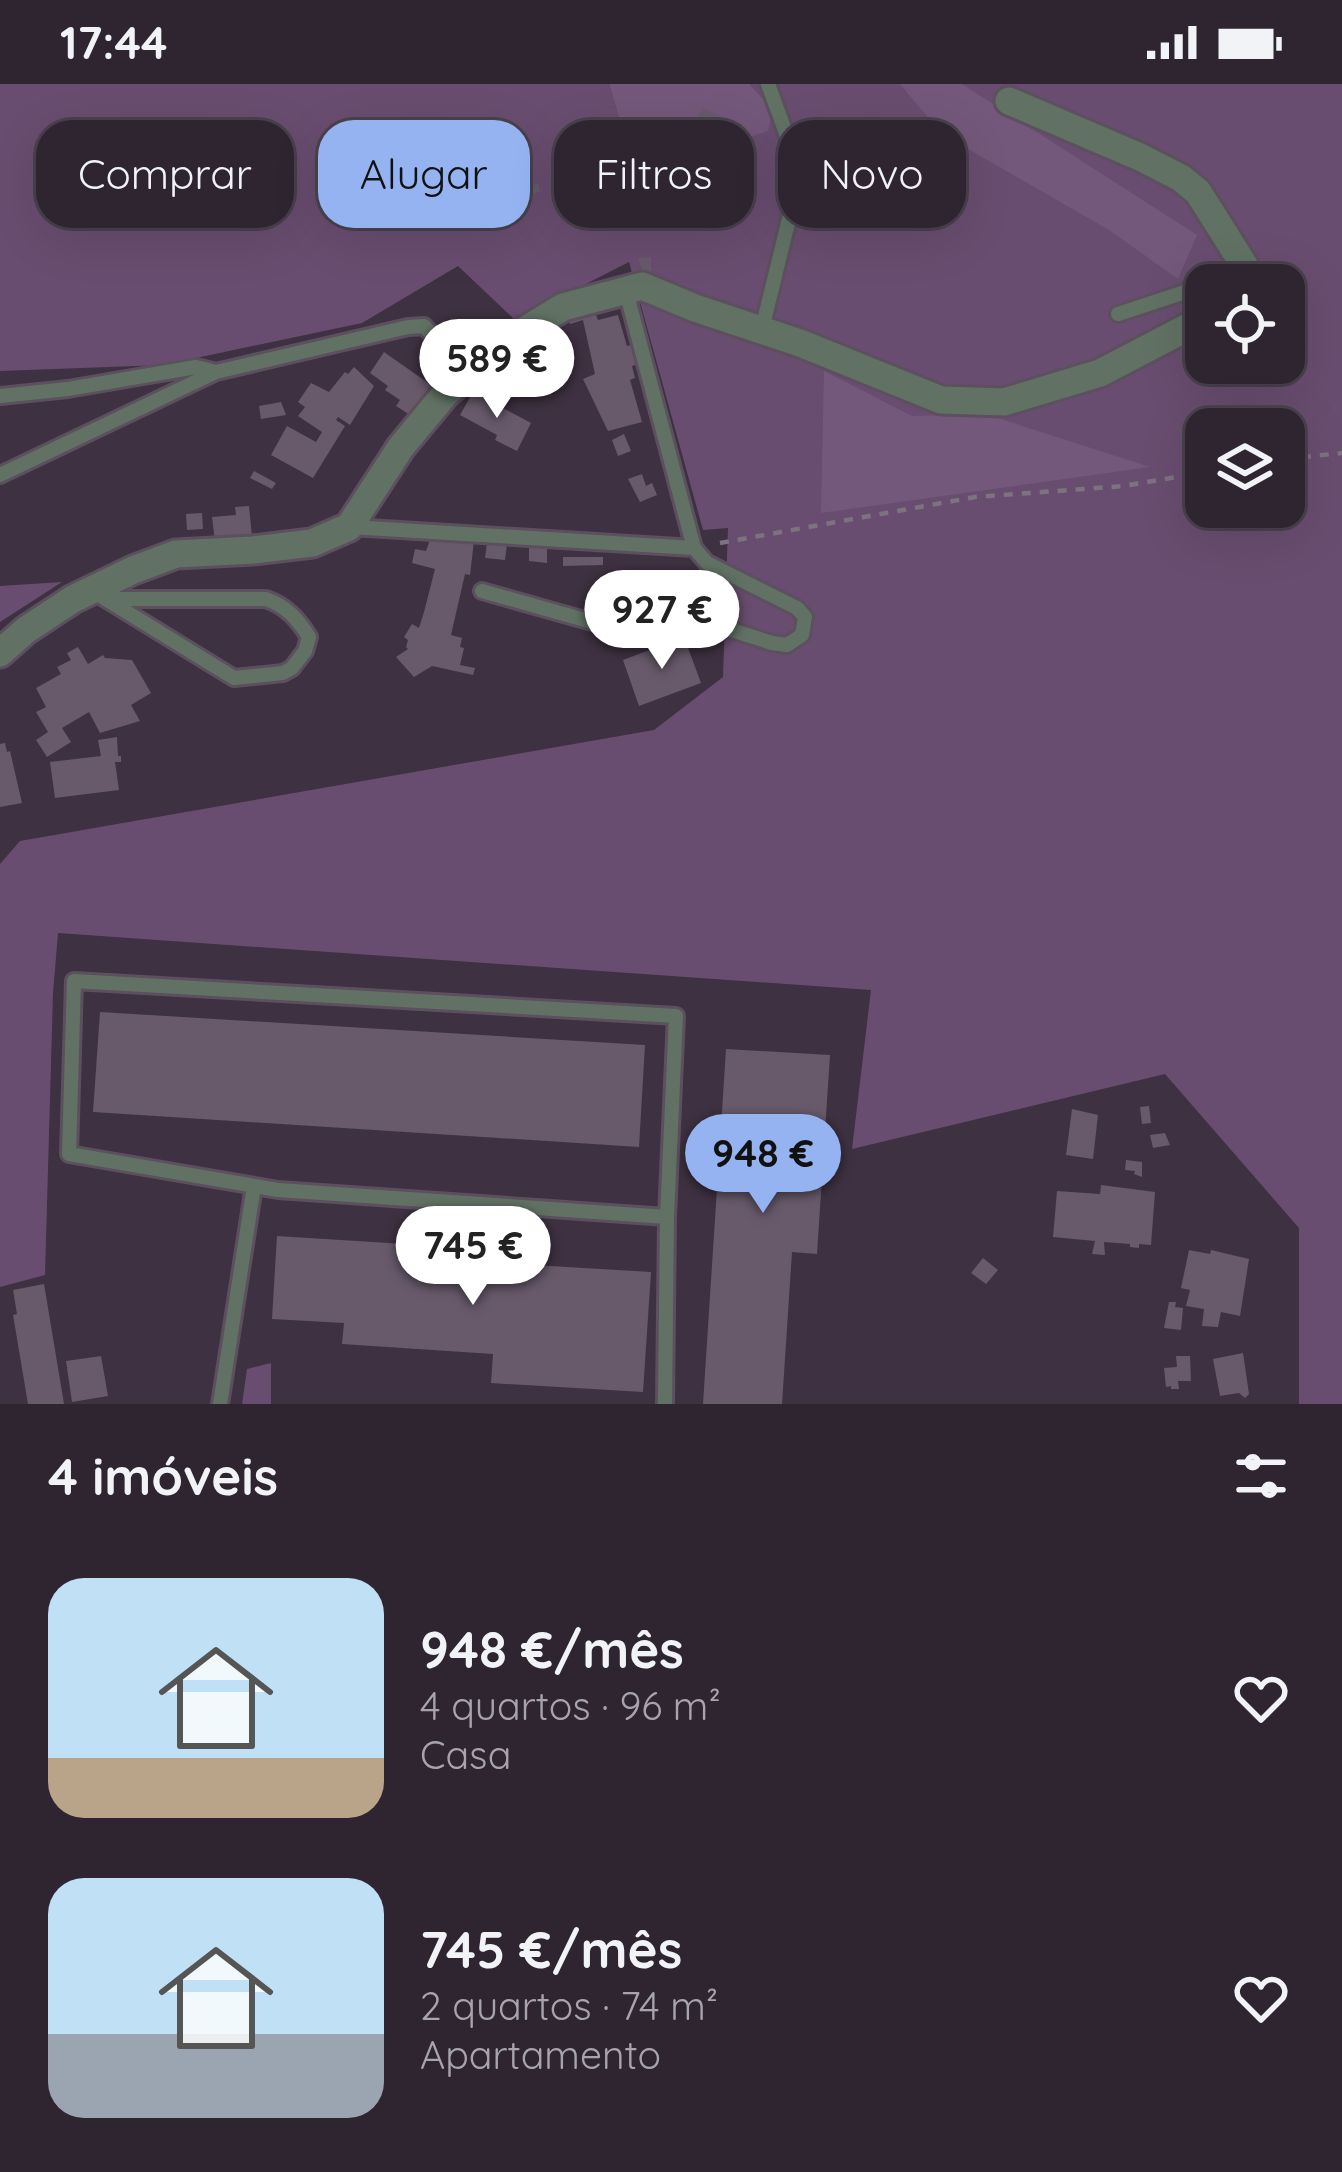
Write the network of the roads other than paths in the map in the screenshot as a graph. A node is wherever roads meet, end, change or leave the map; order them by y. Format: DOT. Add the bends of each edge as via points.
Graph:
graph roads {
  1 [pos="768,84"];
  2 [pos="1009,101"];
  3 [pos="1241,264"];
  4 [pos="626,291"];
  5 [pos="1185,296"];
  6 [pos="1118,314"];
  7 [pos="762,329"];
  8 [pos="1185,329"];
  9 [pos="215,372"];
  10 [pos="454,385"];
  11 [pos="0,395"];
  12 [pos="0,475"];
  13 [pos="349,526"];
  14 [pos="694,548"];
  15 [pos="482,592"];
  16 [pos="99,595"];
  17 [pos="0,653"];
  18 [pos="254,1186"];
  19 [pos="668,1217"];
  20 [pos="220,1404"];
  21 [pos="665,1404"];
  1 -- 7 [label="lane" via="799,178"];
  2 -- 3 [label="street" via="1181,178"];
  4 -- 7 [label="street" via="643,286"];
  4 -- 10 [label="street" via="563,307"];
  4 -- 14 [label="lane"];
  5 -- 6 [label="lane"];
  7 -- 8 [label="street" via="941,400 1004,402 1100,373"];
  9 -- 10 [label="lane" via="424,326"];
  9 -- 11 [label="lane"];
  9 -- 12 [label="lane"];
  10 -- 13 [label="street"];
  13 -- 14 [label="lane"];
  13 -- 16 [label="street" via="311,543 176,554 133,570"];
  14 -- 15 [label="lane" via="706,563 797,608 805,616 802,635 772,643 694,618 606,626"];
  16 -- 16 [label="lane" via="234,678 284,673 309,637 282,605 266,599"];
  16 -- 17 [label="street" via="73,599"];
  18 -- 19 [label="lane"];
  18 -- 19 [label="lane" via="69,1154 74,981 676,1016"];
  18 -- 20 [label="lane"];
  19 -- 21 [label="lane"];
}
